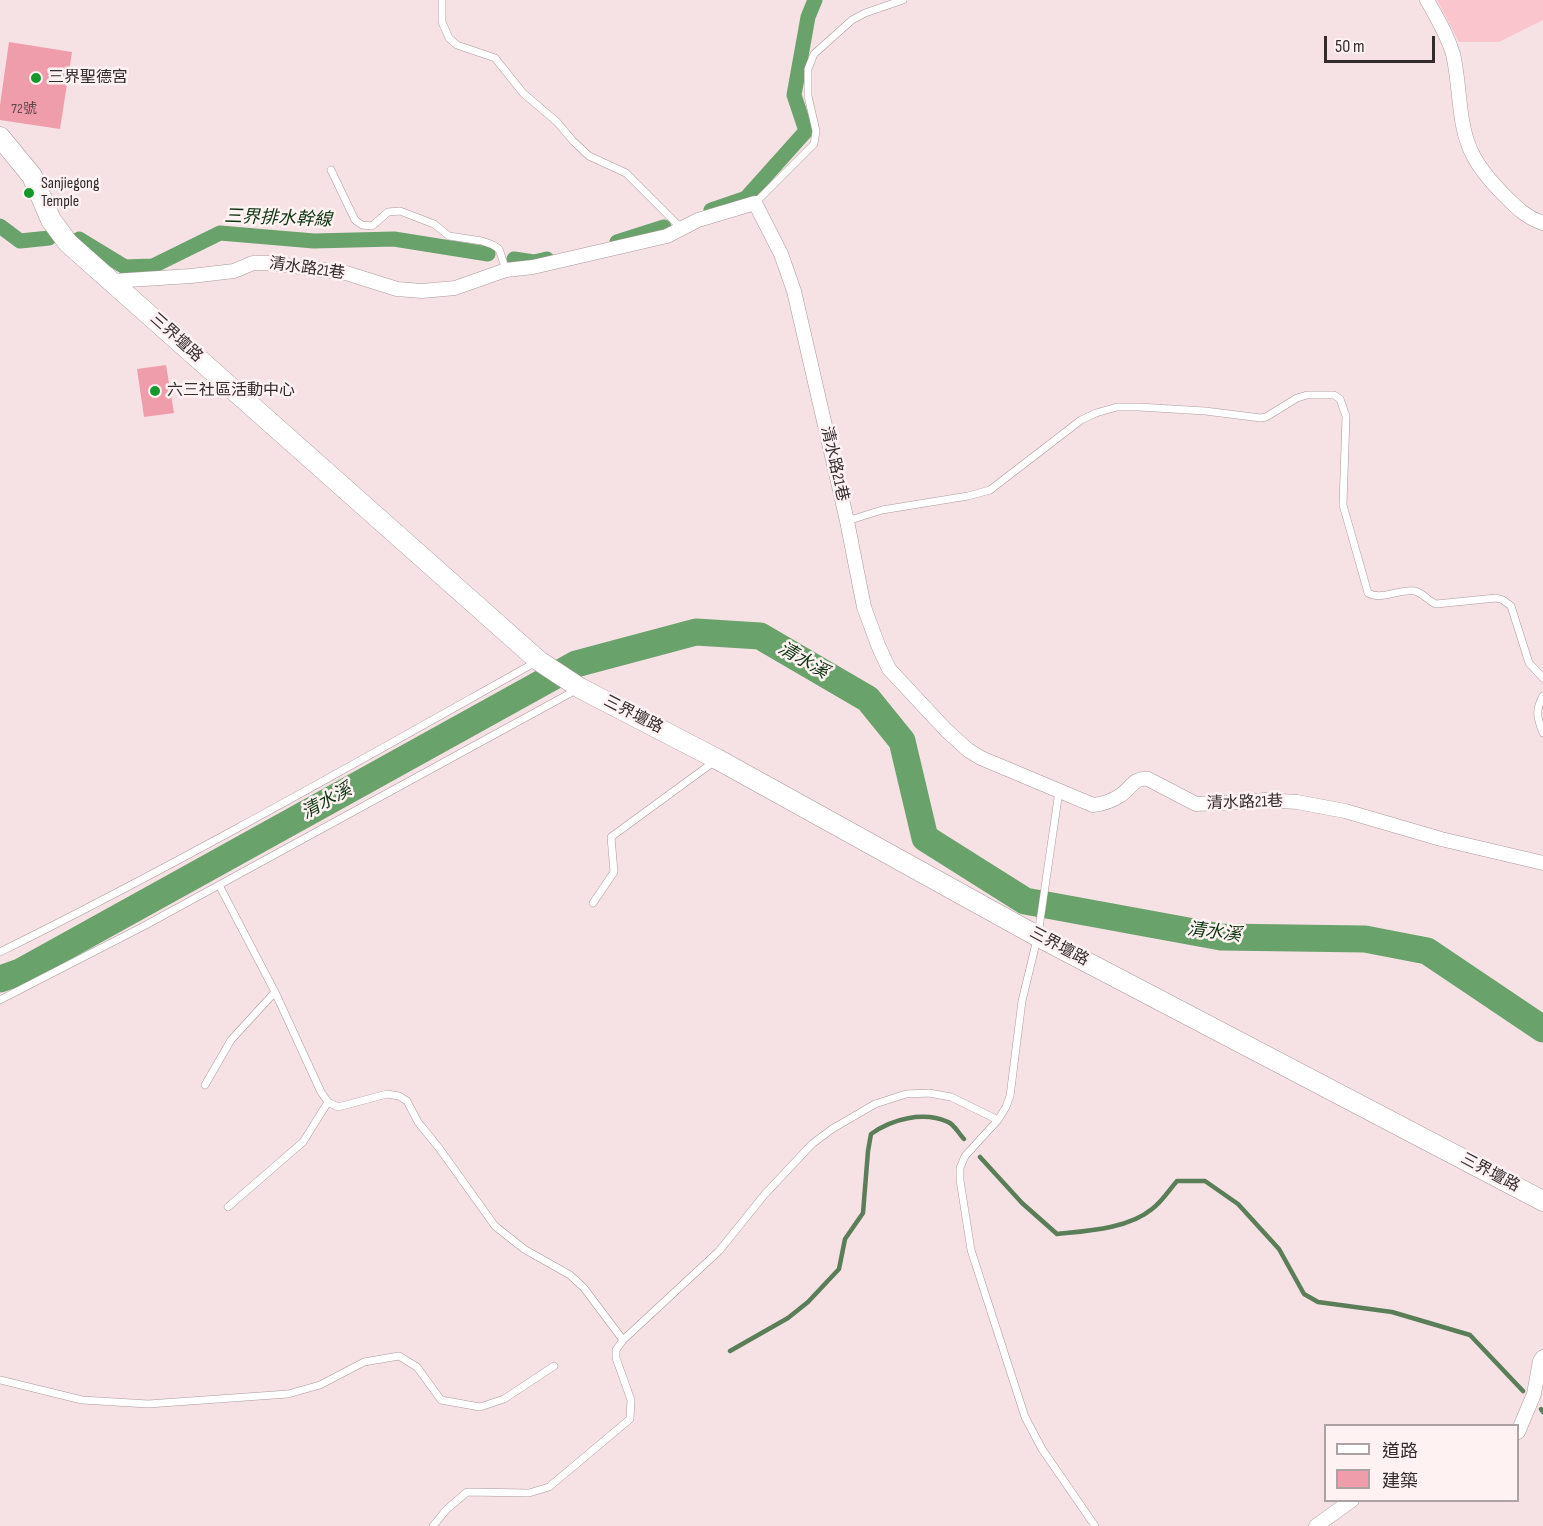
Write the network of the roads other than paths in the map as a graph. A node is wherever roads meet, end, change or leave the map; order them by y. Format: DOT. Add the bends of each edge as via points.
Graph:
graph roads {
  1 [pos="442,0"];
  2 [pos="903,0"];
  3 [pos="1427,0"];
  4 [pos="0,137"];
  5 [pos="331,170"];
  6 [pos="754,203"];
  7 [pos="1543,222"];
  8 [pos="682,229"];
  9 [pos="506,270"];
  10 [pos="112,281"];
  11 [pos="847,521"];
  12 [pos="539,661"];
  13 [pos="1543,678"];
  14 [pos="580,688"];
  15 [pos="1543,696"];
  16 [pos="1543,733"];
  17 [pos="717,759"];
  18 [pos="1059,791"];
  19 [pos="1543,863"];
  20 [pos="219,885"];
  21 [pos="593,903"];
  22 [pos="1038,935"];
  23 [pos="0,952"];
  24 [pos="274,992"];
  25 [pos="0,1000"];
  26 [pos="205,1085"];
  27 [pos="328,1102"];
  28 [pos="998,1120"];
  29 [pos="1543,1201"];
  30 [pos="228,1208"];
  31 [pos="623,1340"];
  32 [pos="1543,1357"];
  33 [pos="554,1366"];
  34 [pos="0,1380"];
  35 [pos="1519,1430"];
  36 [pos="1349,1502"];
  37 [pos="434,1526"];
  38 [pos="1095,1526"];
  39 [pos="1317,1526"];
  1 -- 8 [label="lane" via="442,22 449,38 457,45 495,58 523,93 589,156 626,173"];
  2 -- 6 [label="lane" via="852,20 814,54 808,69 808,96 816,131 814,144"];
  3 -- 7 [label="street" via="1453,55 1464,129 1473,157 1493,185 1521,212"];
  4 -- 10 [label="street, 三界壇路" via="32,176 51,220 68,243"];
  5 -- 9 [label="lane" via="355,220 362,225 372,226 388,212 400,211 434,224 449,236 493,245 499,249"];
  6 -- 8 [label="street, 清水路21巷" via="698,220"];
  6 -- 11 [label="street, 清水路21巷" via="781,254 794,291"];
  8 -- 9 [label="street, 清水路21巷" via="667,236"];
  9 -- 10 [label="street, 清水路21巷" via="456,288 422,291 397,289 346,273 270,263 202,275"];
  10 -- 12 [label="street, 三界壇路"];
  11 -- 13 [label="lane" via="882,510 990,490 1081,420 1117,407 1261,418 1297,398 1334,395 1340,399 1346,416 1343,505 1368,593 1374,596 1413,590 1436,604 1503,600 1511,606 1529,663"];
  11 -- 18 [label="street, 清水路21巷" via="864,607 889,669 968,750"];
  12 -- 14 [label="street, 三界壇路"];
  12 -- 23 [label="lane" via="243,826"];
  14 -- 17 [label="street, 三界壇路"];
  14 -- 20 [label="lane"];
  15 -- 16 [label="lane" via="1536,715"];
  17 -- 21 [label="lane" via="612,837 614,872"];
  17 -- 22 [label="street, 三界壇路"];
  18 -- 19 [label="street, 清水路21巷" via="1093,805 1104,804 1142,778 1196,804 1298,802"];
  18 -- 22 [label="lane"];
  20 -- 24 [label="lane"];
  20 -- 25 [label="lane"];
  22 -- 28 [label="lane" via="1022,1001 1010,1096"];
  22 -- 29 [label="street, 三界壇路"];
  24 -- 26 [label="lane" via="231,1040"];
  24 -- 27 [label="lane"];
  27 -- 30 [label="lane" via="303,1143"];
  27 -- 31 [label="lane" via="338,1107 387,1094 406,1101 495,1226 524,1249 570,1275"];
  28 -- 31 [label="lane" via="951,1096 906,1094 875,1104 832,1129 812,1144 765,1194 719,1251"];
  28 -- 38 [label="lane" via="964,1156 960,1168 971,1250 1025,1417"];
  31 -- 37 [label="lane" via="616,1358 631,1400 630,1419 549,1487 529,1493 467,1492"];
  32 -- 35 [label="street" via="1534,1394"];
  33 -- 34 [label="lane" via="504,1399 480,1407 441,1400 417,1367 399,1356 364,1362 320,1384 288,1394 148,1404 82,1400"];
  36 -- 39 [label="street"];
}
